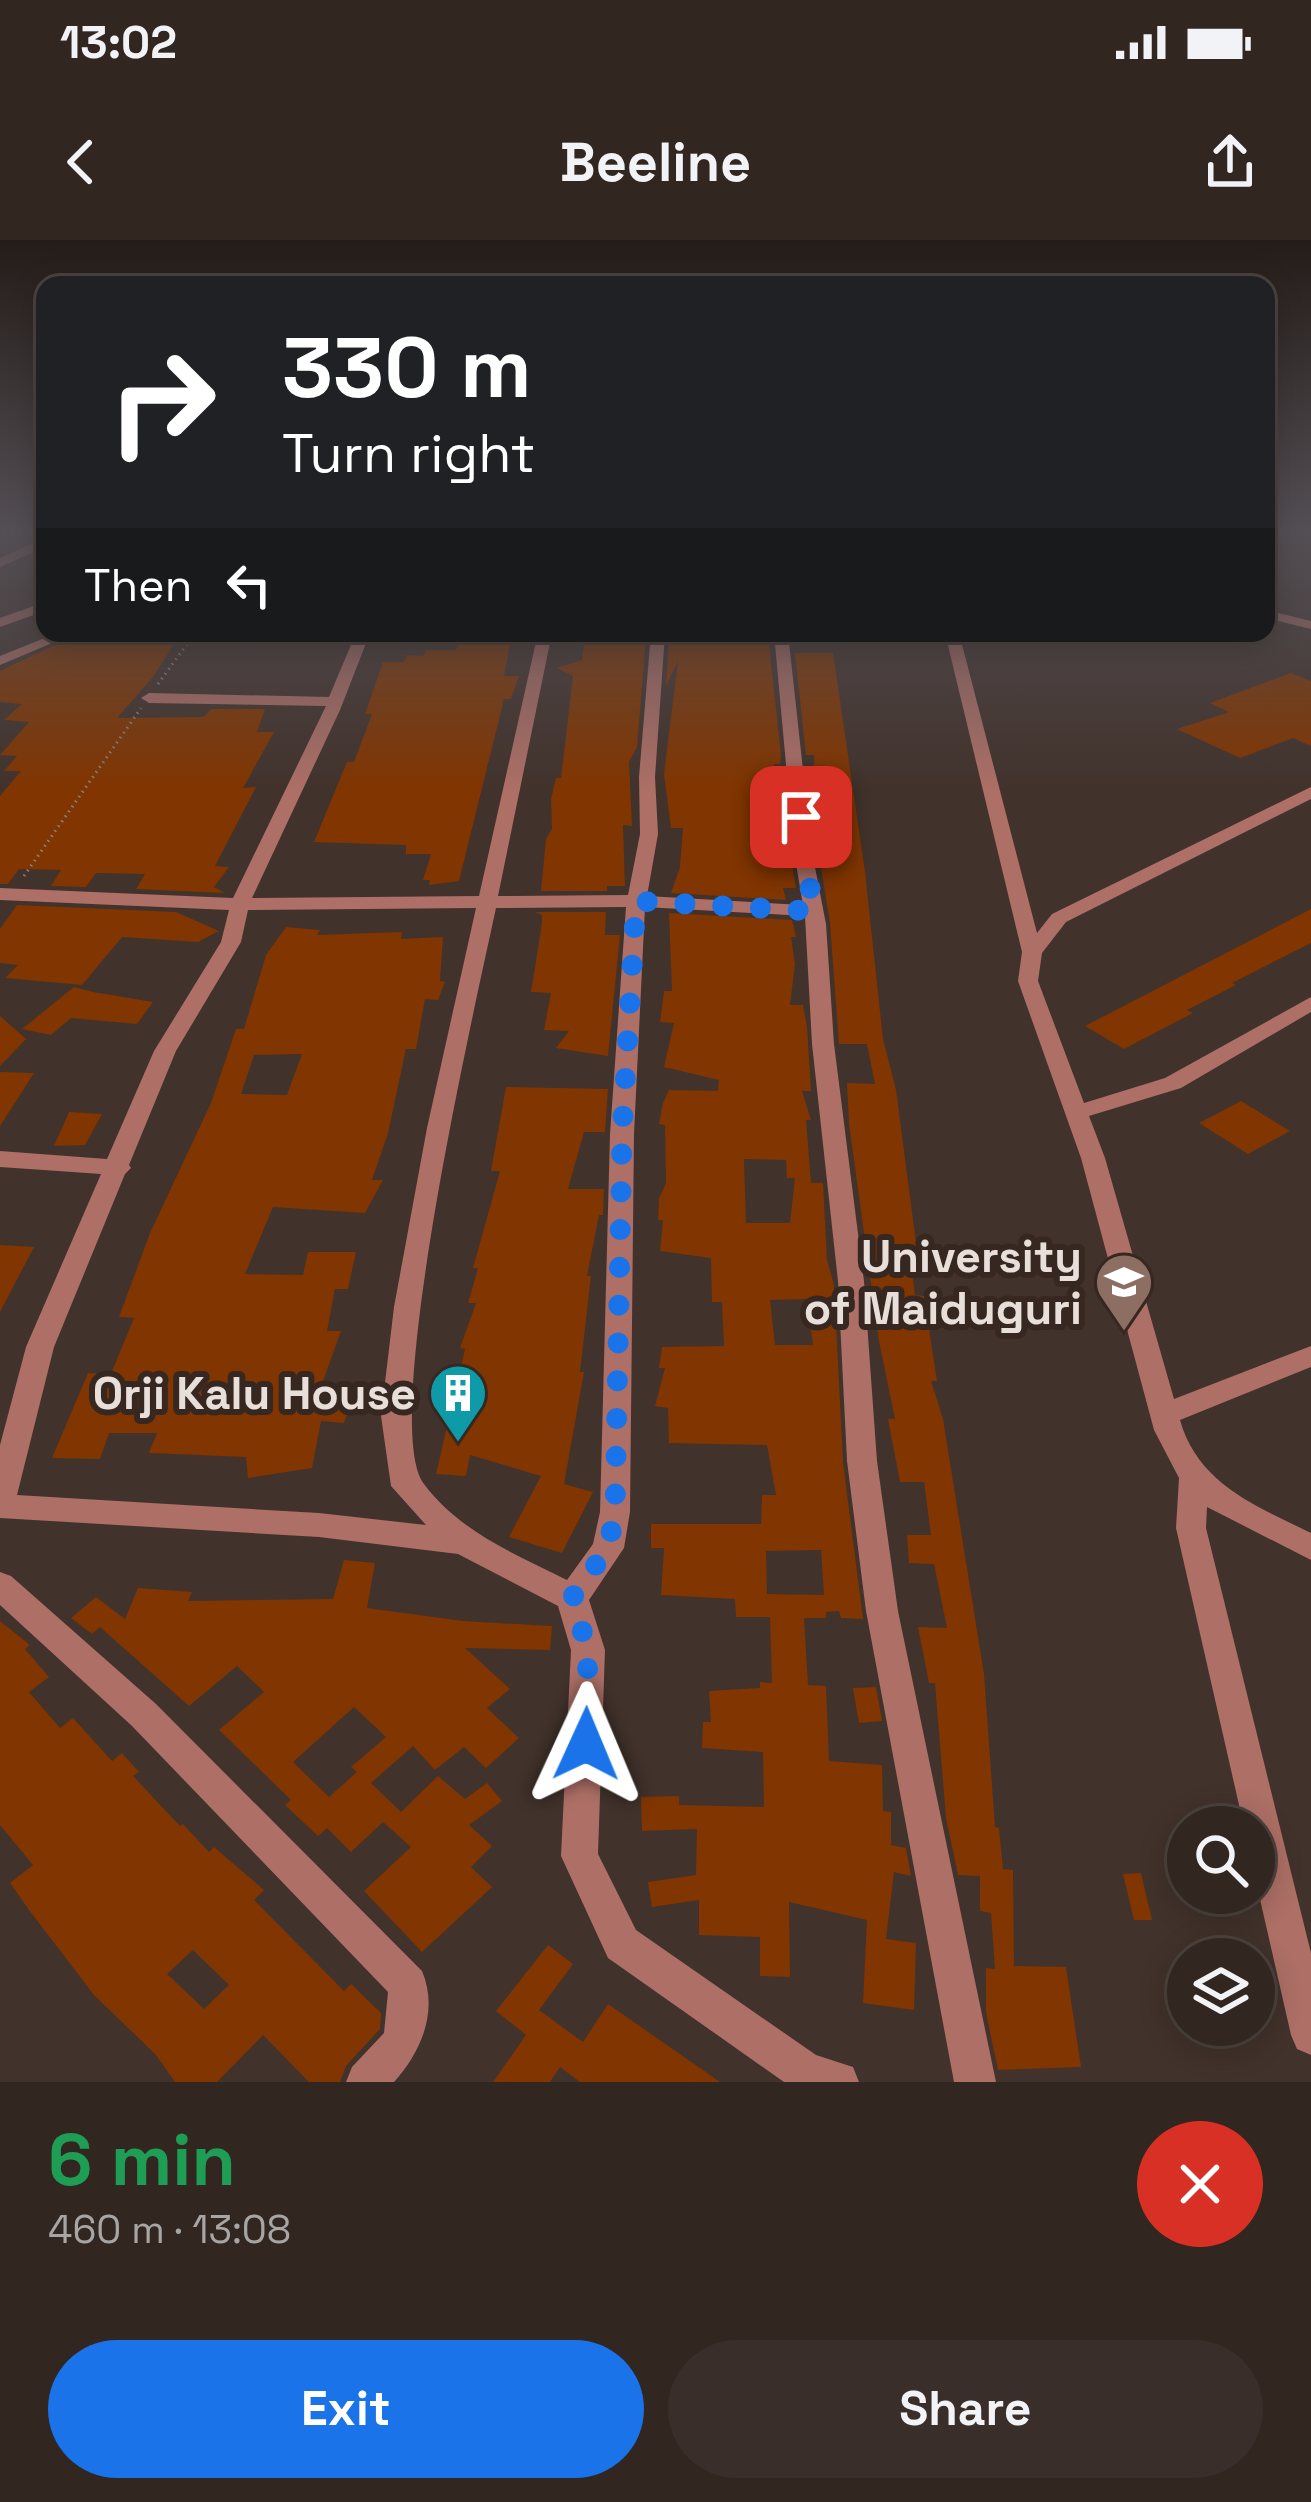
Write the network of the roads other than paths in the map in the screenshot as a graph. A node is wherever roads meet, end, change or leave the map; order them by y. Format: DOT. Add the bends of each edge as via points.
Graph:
graph roads {
  1 [pos="47,642"];
  2 [pos="359,642"];
  3 [pos="543,642"];
  4 [pos="657,642"];
  5 [pos="782,642"];
  6 [pos="954,642"];
  7 [pos="0,661"];
  8 [pos="148,698"];
  9 [pos="335,702"];
  10 [pos="1311,792"];
  11 [pos="6,894"];
  12 [pos="488,899"];
  13 [pos="636,901"];
  14 [pos="240,904"];
  15 [pos="813,911"];
  16 [pos="1032,952"];
  17 [pos="1311,1003"];
  18 [pos="1075,1113"];
  19 [pos="0,1159"];
  20 [pos="119,1168"];
  21 [pos="1311,1356"];
  22 [pos="1164,1415"];
  23 [pos="1194,1478"];
  24 [pos="0,1503"];
  25 [pos="464,1542"];
  26 [pos="1311,1547"];
  27 [pos="0,1585"];
  28 [pos="572,1598"];
  29 [pos="1311,2035"];
  30 [pos="367,2082"];
  31 [pos="838,2082"];
  32 [pos="975,2082"];
  1 -- 7 [label="street"];
  2 -- 9 [label="street"];
  3 -- 12 [label="street"];
  4 -- 13 [label="street" via="649,834"];
  5 -- 15 [label="street"];
  6 -- 16 [label="street"];
  8 -- 9 [label="street"];
  9 -- 14 [label="street"];
  10 -- 16 [label="street" via="1059,918"];
  11 -- 14 [label="street"];
  12 -- 13 [label="street"];
  12 -- 14 [label="street"];
  12 -- 25 [label="street" via="439,1128 395,1416 406,1486"];
  13 -- 15 [label="street"];
  13 -- 28 [label="street" via="615,1512 608,1548"];
  14 -- 20 [label="street" via="231,942 165,1051"];
  15 -- 32 [label="street" via="882,1610"];
  16 -- 18 [label="street" via="1028,981"];
  17 -- 18 [label="street" via="1173,1083"];
  18 -- 22 [label="street"];
  19 -- 20 [label="street"];
  20 -- 24 [label="street" via="40,1347"];
  21 -- 22 [label="street"];
  22 -- 23 [label="street"];
  23 -- 26 [label="street" via="1246,1517"];
  23 -- 29 [label="street" via="1190,1528"];
  24 -- 25 [label="street"];
  25 -- 28 [label="street"];
  27 -- 30 [label="street" via="143,1715 408,1985 403,2042"];
  28 -- 31 [label="street" via="588,1650 579,1856 622,1944 806,2073"];
}
